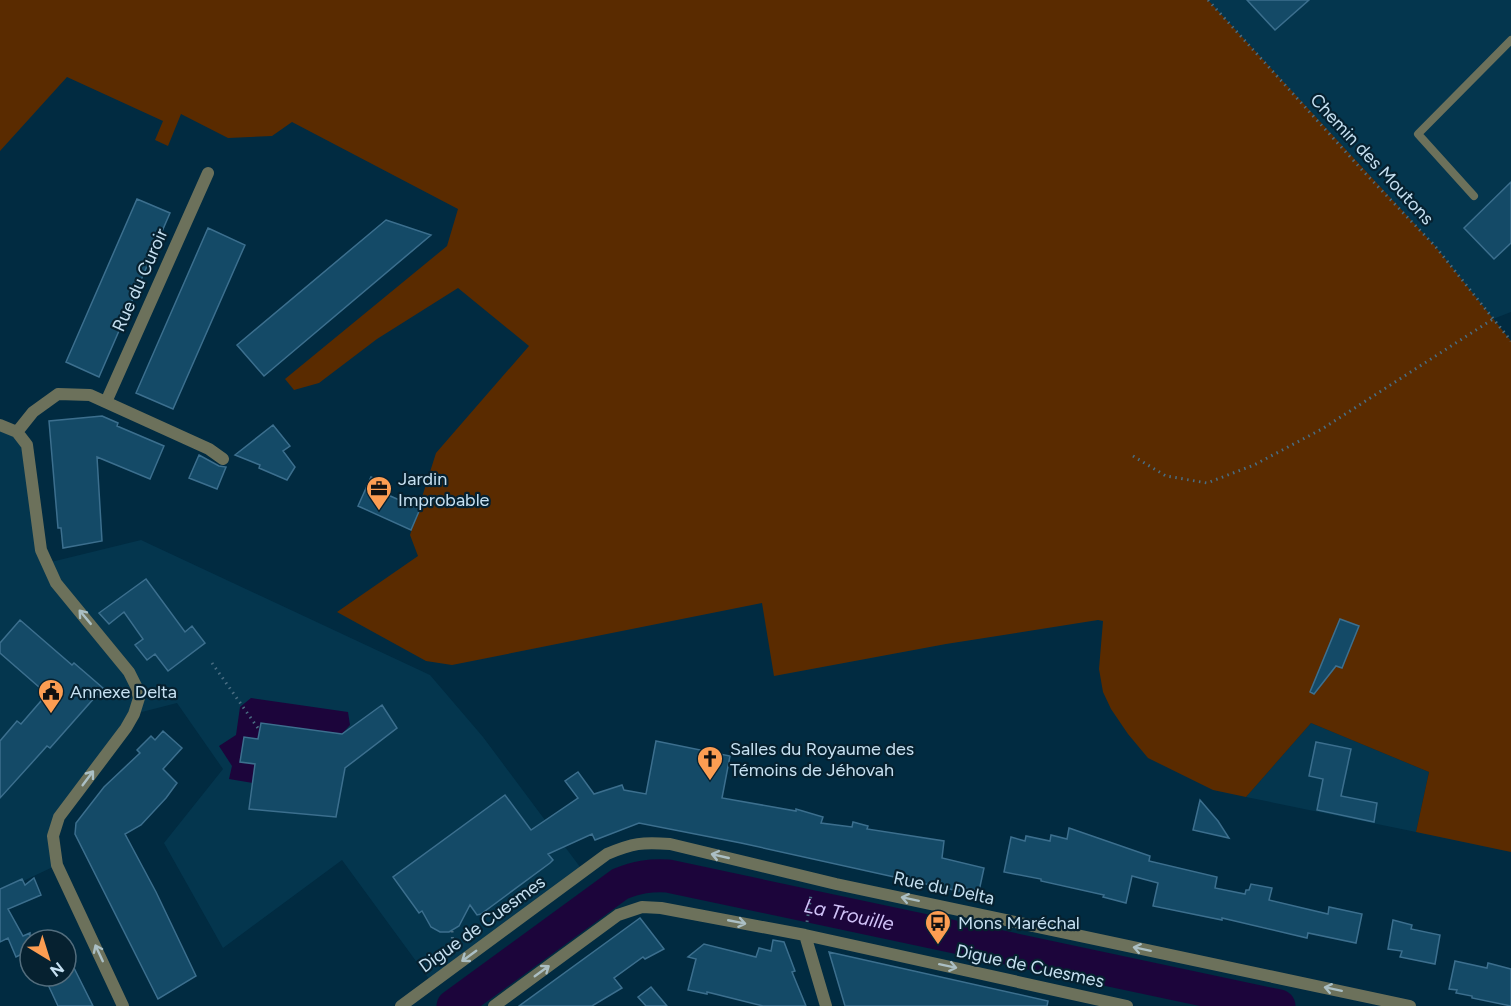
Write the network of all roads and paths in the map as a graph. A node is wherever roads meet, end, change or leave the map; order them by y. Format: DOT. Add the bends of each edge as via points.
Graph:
graph roads {
  1 [pos="1208,0"];
  2 [pos="1511,40"];
  3 [pos="208,173"];
  4 [pos="1474,196"];
  5 [pos="1493,320"];
  6 [pos="1511,341"];
  7 [pos="106,402"];
  8 [pos="0,425"];
  9 [pos="18,432"];
  10 [pos="1133,456"];
  11 [pos="223,459"];
  12 [pos="212,663"];
  13 [pos="260,731"];
  14 [pos="583,871"];
  15 [pos="811,895"];
  16 [pos="806,929"];
  17 [pos="452,931"];
  18 [pos="454,951"];
  19 [pos="123,1006"];
  20 [pos="401,1006"];
  21 [pos="494,1006"];
  22 [pos="826,1006"];
  23 [pos="1127,1006"];
  24 [pos="1410,1006"];
  1 -- 5 [label="path, Chemin des Moutons" via="1435,246"];
  2 -- 4 [label="lane" via="1418,134"];
  3 -- 7 [label="street, Rue du Curoir"];
  5 -- 6 [label="path, Chemin des Moutons"];
  5 -- 10 [label="path" via="1322,429 1254,465 1208,483 1166,476"];
  7 -- 9 [label="street" via="90,395 58,394 33,412"];
  7 -- 11 [label="street"];
  8 -- 9 [label="street"];
  19 -- 9 [label="street, one-way" via="57,865 53,836 59,817 126,728 139,698 129,672 56,583 41,550 27,445"];
  12 -- 13 [label="path"];
  14 -- 20 [label="street, Digue de Cuesmes, one-way"];
  24 -- 14 [label="street, Rue du Delta, one-way" via="846,886 670,844 644,842 625,846"];
  15 -- 16 [label="path"];
  21 -- 16 [label="street, Digue de Cuesmes, one-way" via="618,915 642,907"];
  16 -- 22 [label="street"];
  16 -- 23 [label="street, Digue de Cuesmes, one-way"];
  17 -- 18 [label="path"];
}
